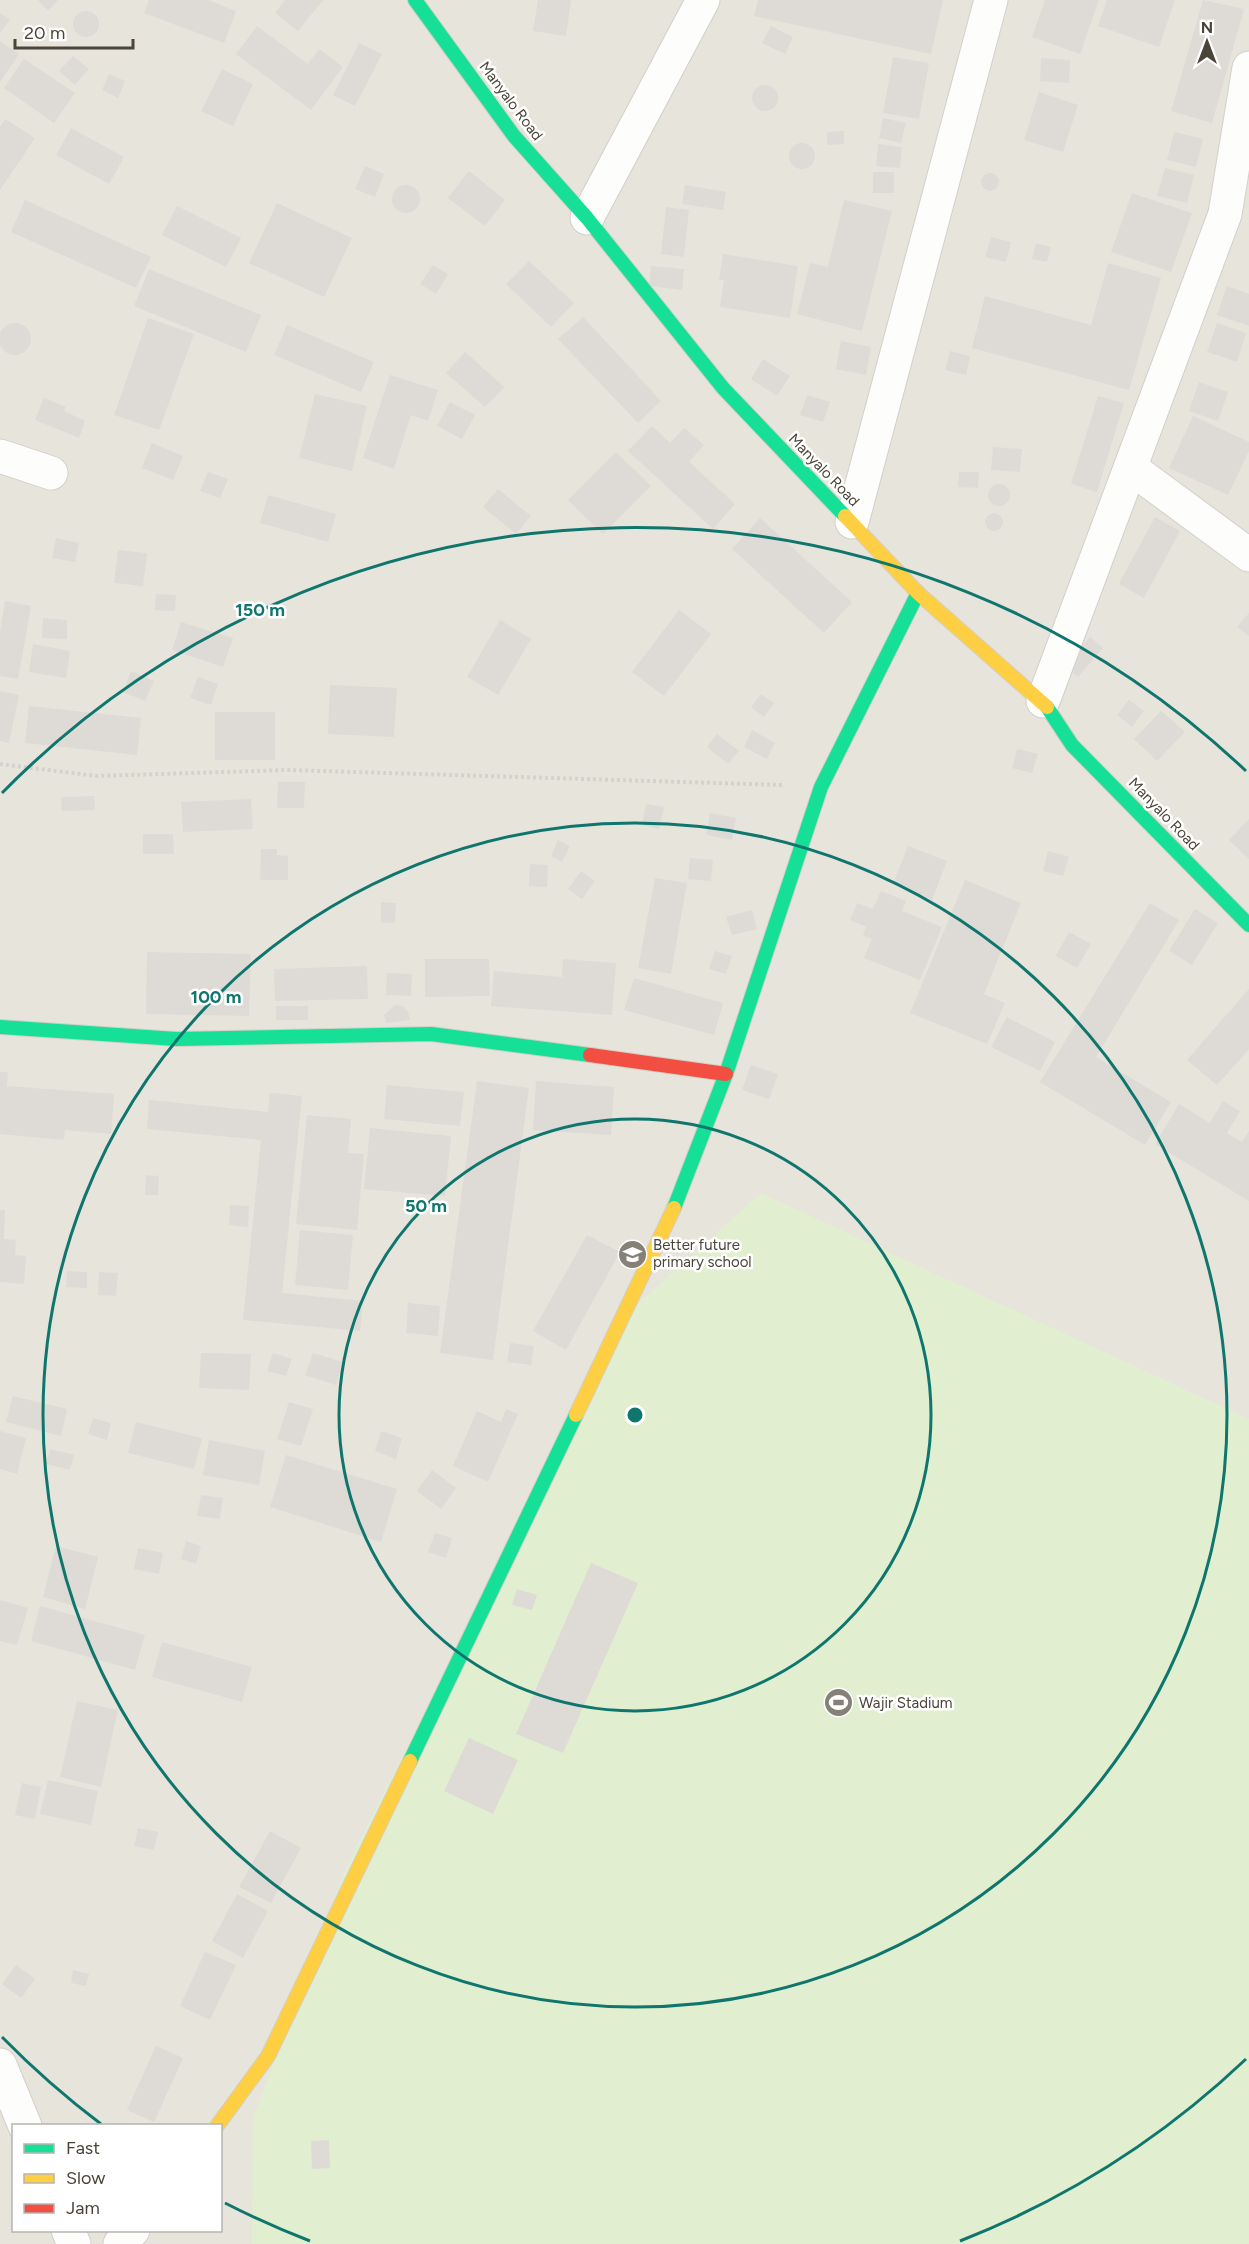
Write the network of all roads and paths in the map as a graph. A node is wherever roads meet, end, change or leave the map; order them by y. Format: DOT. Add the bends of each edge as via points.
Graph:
graph roads {
  1 [pos="415,0"];
  2 [pos="703,0"];
  3 [pos="991,0"];
  4 [pos="1249,68"];
  5 [pos="587,218"];
  6 [pos="0,456"];
  7 [pos="1131,468"];
  8 [pos="51,473"];
  9 [pos="852,522"];
  10 [pos="1249,555"];
  11 [pos="918,593"];
  12 [pos="1044,701"];
  13 [pos="0,764"];
  14 [pos="821,787"];
  15 [pos="1249,925"];
  16 [pos="0,1027"];
  17 [pos="726,1074"];
  18 [pos="0,2065"];
  19 [pos="24,2124"];
  20 [pos="218,2124"];
  21 [pos="132,2232"];
  22 [pos="120,2244"];
  1 -- 5 [label="street, Manyalo Road" via="514,136"];
  2 -- 5 [label="street"];
  3 -- 9 [label="street"];
  4 -- 7 [label="street" via="1225,214"];
  5 -- 9 [label="street, Manyalo Road" via="723,388"];
  6 -- 8 [label="street"];
  7 -- 10 [label="street"];
  7 -- 12 [label="street"];
  9 -- 11 [label="street, Manyalo Road"];
  11 -- 12 [label="street, Manyalo Road"];
  11 -- 14 [label="street"];
  12 -- 15 [label="street, Manyalo Road" via="1072,745"];
  13 -- 14 [label="path" via="97,776 288,770"];
  14 -- 17 [label="street"];
  16 -- 17 [label="street" via="176,1039 431,1034"];
  17 -- 20 [label="street" via="667,1225 292,2007 268,2056"];
  18 -- 19 [label="street"];
  21 -- 22 [label="street"];
}
